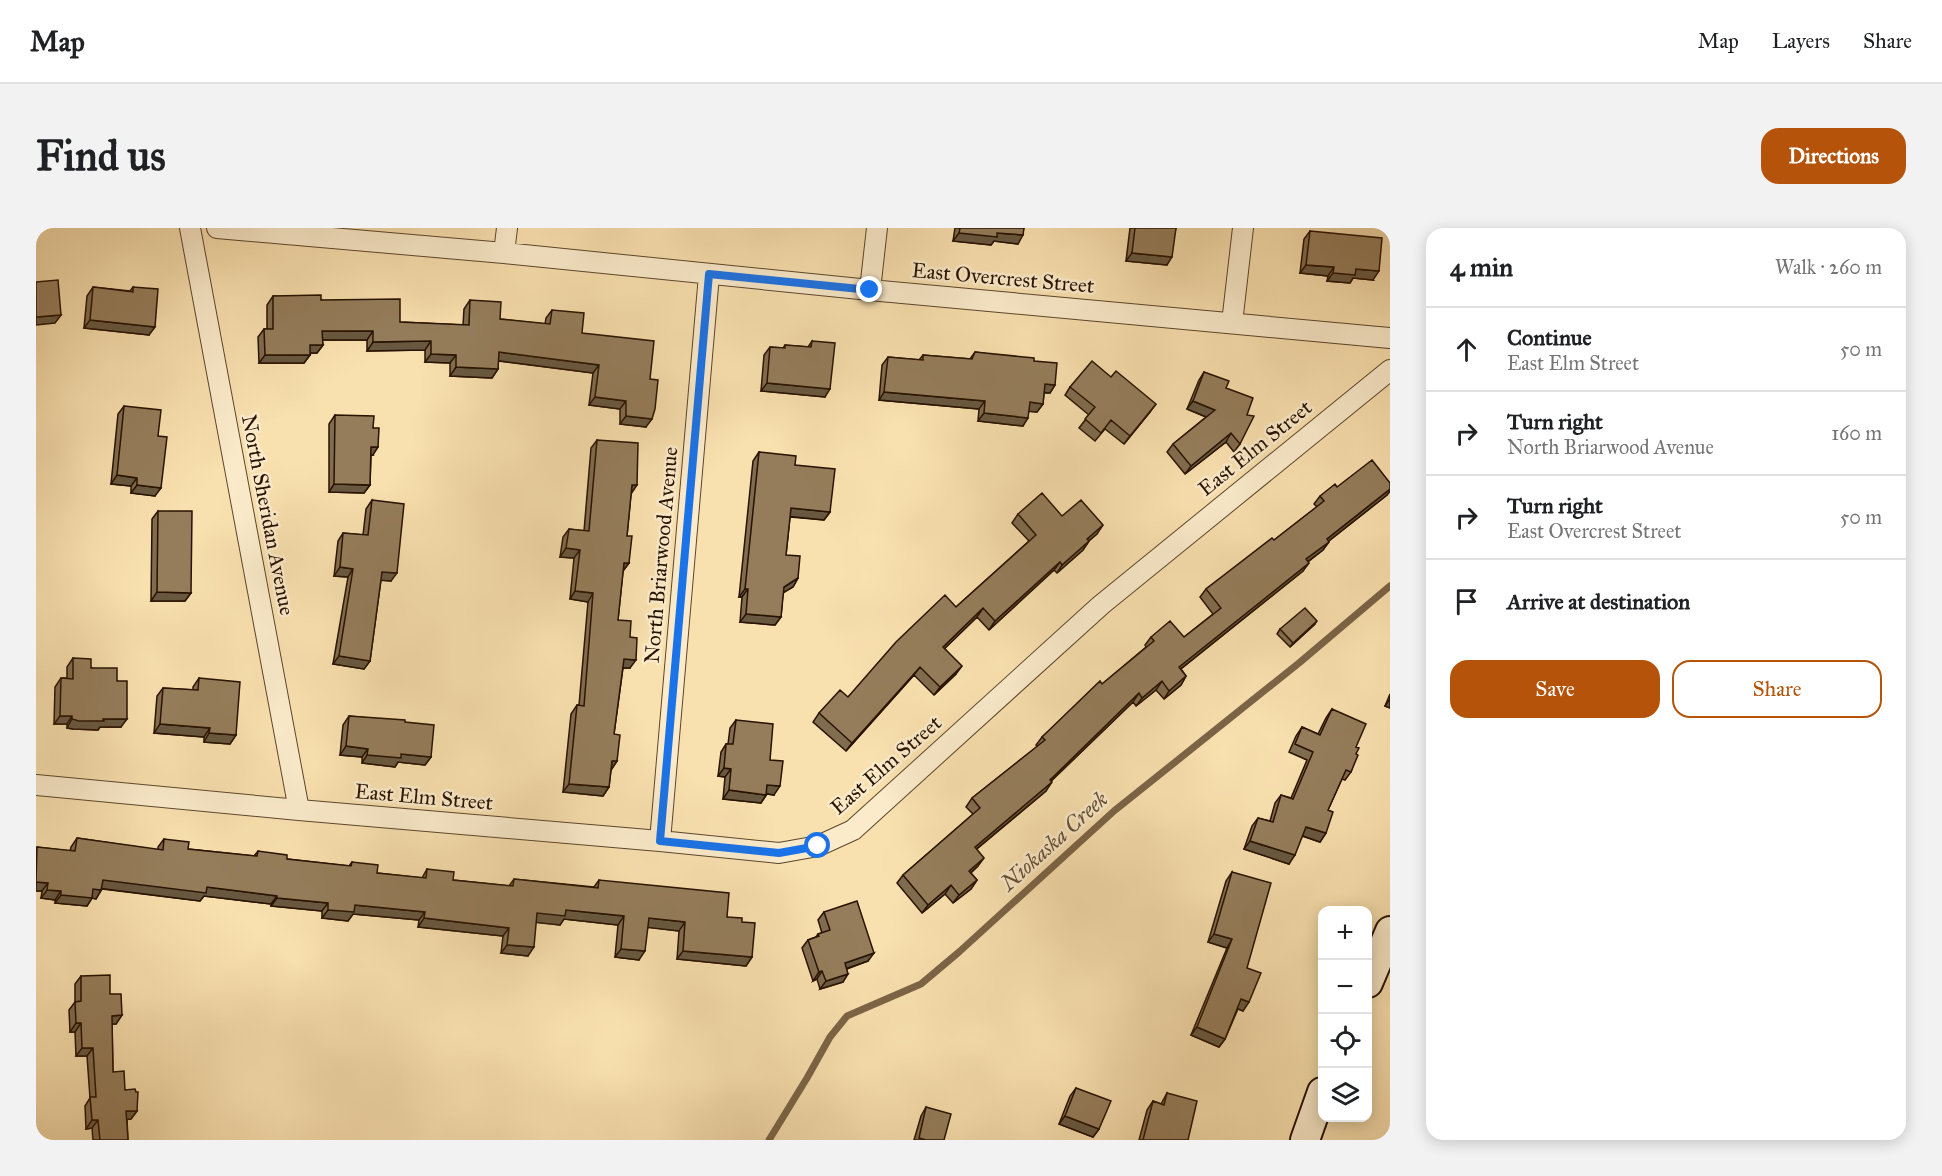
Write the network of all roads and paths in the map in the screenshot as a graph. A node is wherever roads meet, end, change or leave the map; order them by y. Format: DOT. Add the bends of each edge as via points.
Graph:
graph roads {
  1 [pos="190,228"];
  2 [pos="217,228"];
  3 [pos="507,228"];
  4 [pos="877,228"];
  5 [pos="1243,228"];
  6 [pos="504,253"];
  7 [pos="709,274"];
  8 [pos="870,290"];
  9 [pos="1232,323"];
  10 [pos="1390,338"];
  11 [pos="1390,370"];
  12 [pos="36,785"];
  13 [pos="299,810"];
  14 [pos="660,841"];
  15 [pos="1390,931"];
  16 [pos="1372,974"];
  17 [pos="1318,1105"];
  18 [pos="1305,1140"];
  1 -- 13 [label="street, North Sheridan Avenue"];
  2 -- 6 [label="street, East Overcrest Street"];
  3 -- 6 [label="street"];
  4 -- 8 [label="street"];
  5 -- 9 [label="street"];
  6 -- 7 [label="street, East Overcrest Street"];
  7 -- 8 [label="street, East Overcrest Street"];
  7 -- 14 [label="street, North Briarwood Avenue"];
  8 -- 9 [label="street, East Overcrest Street"];
  9 -- 10 [label="street, East Overcrest Street"];
  11 -- 14 [label="street, East Elm Street" via="1101,605 853,830 818,846 779,853"];
  12 -- 13 [label="street, East Elm Street"];
  13 -- 14 [label="street, East Elm Street"];
  15 -- 16 [label="street"];
  17 -- 18 [label="street"];
}
